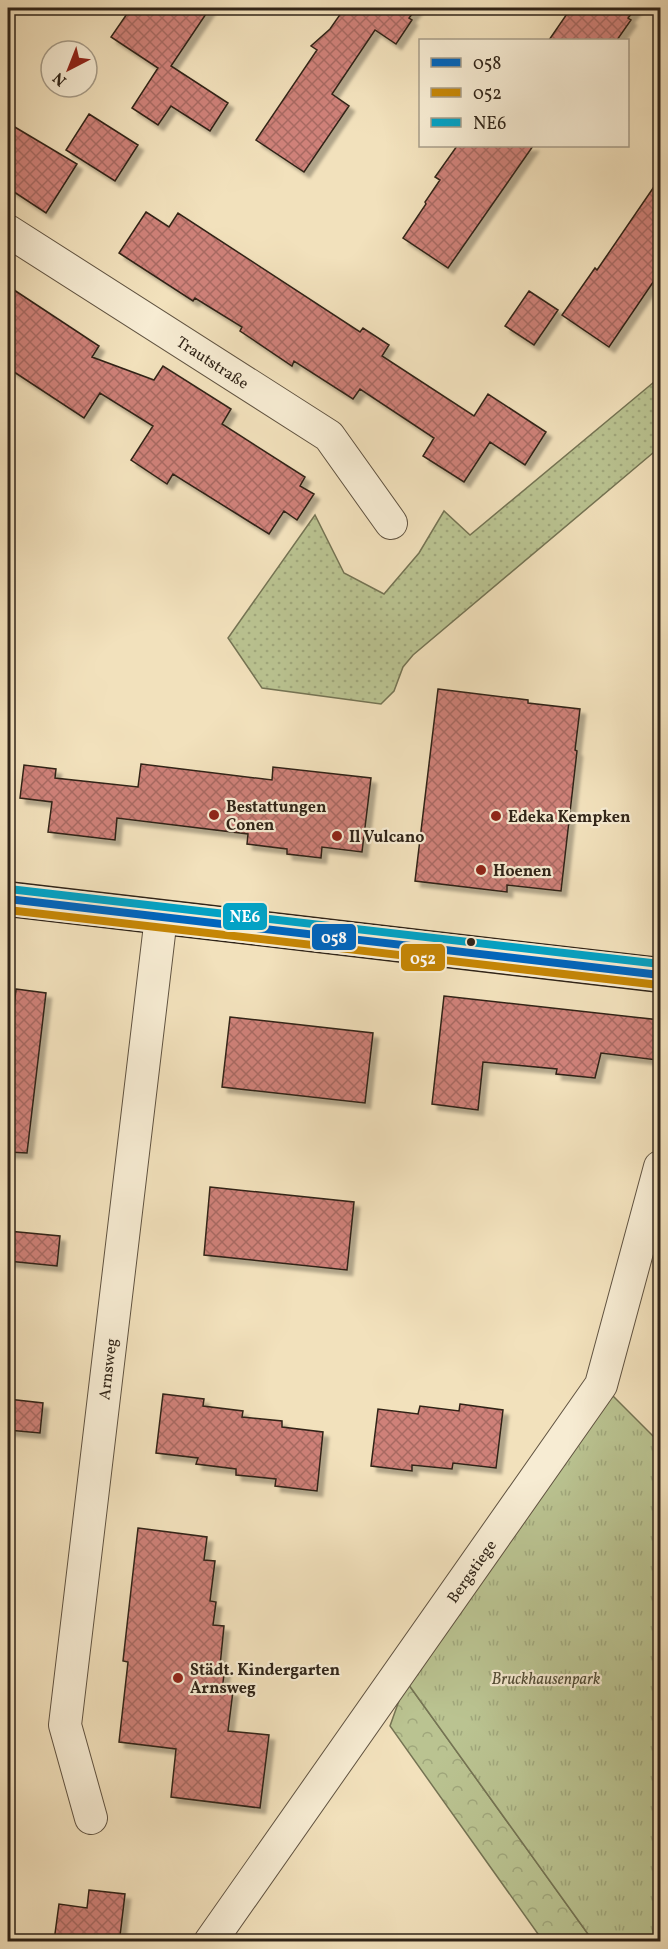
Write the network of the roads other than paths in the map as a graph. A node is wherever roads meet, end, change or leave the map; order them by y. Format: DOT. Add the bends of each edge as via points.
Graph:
graph roads {
  1 [pos="8,231"];
  2 [pos="391,523"];
  3 [pos="8,899"];
  4 [pos="161,917"];
  5 [pos="660,975"];
  6 [pos="660,1167"];
  7 [pos="91,1818"];
  8 [pos="210,1941"];
  1 -- 2 [label="street, Trautstraße" via="329,436"];
  3 -- 4 [label="main road"];
  4 -- 5 [label="main road"];
  4 -- 7 [label="street, Arnsweg" via="65,1725"];
  6 -- 8 [label="street, Bergstiege" via="601,1385"];
}
